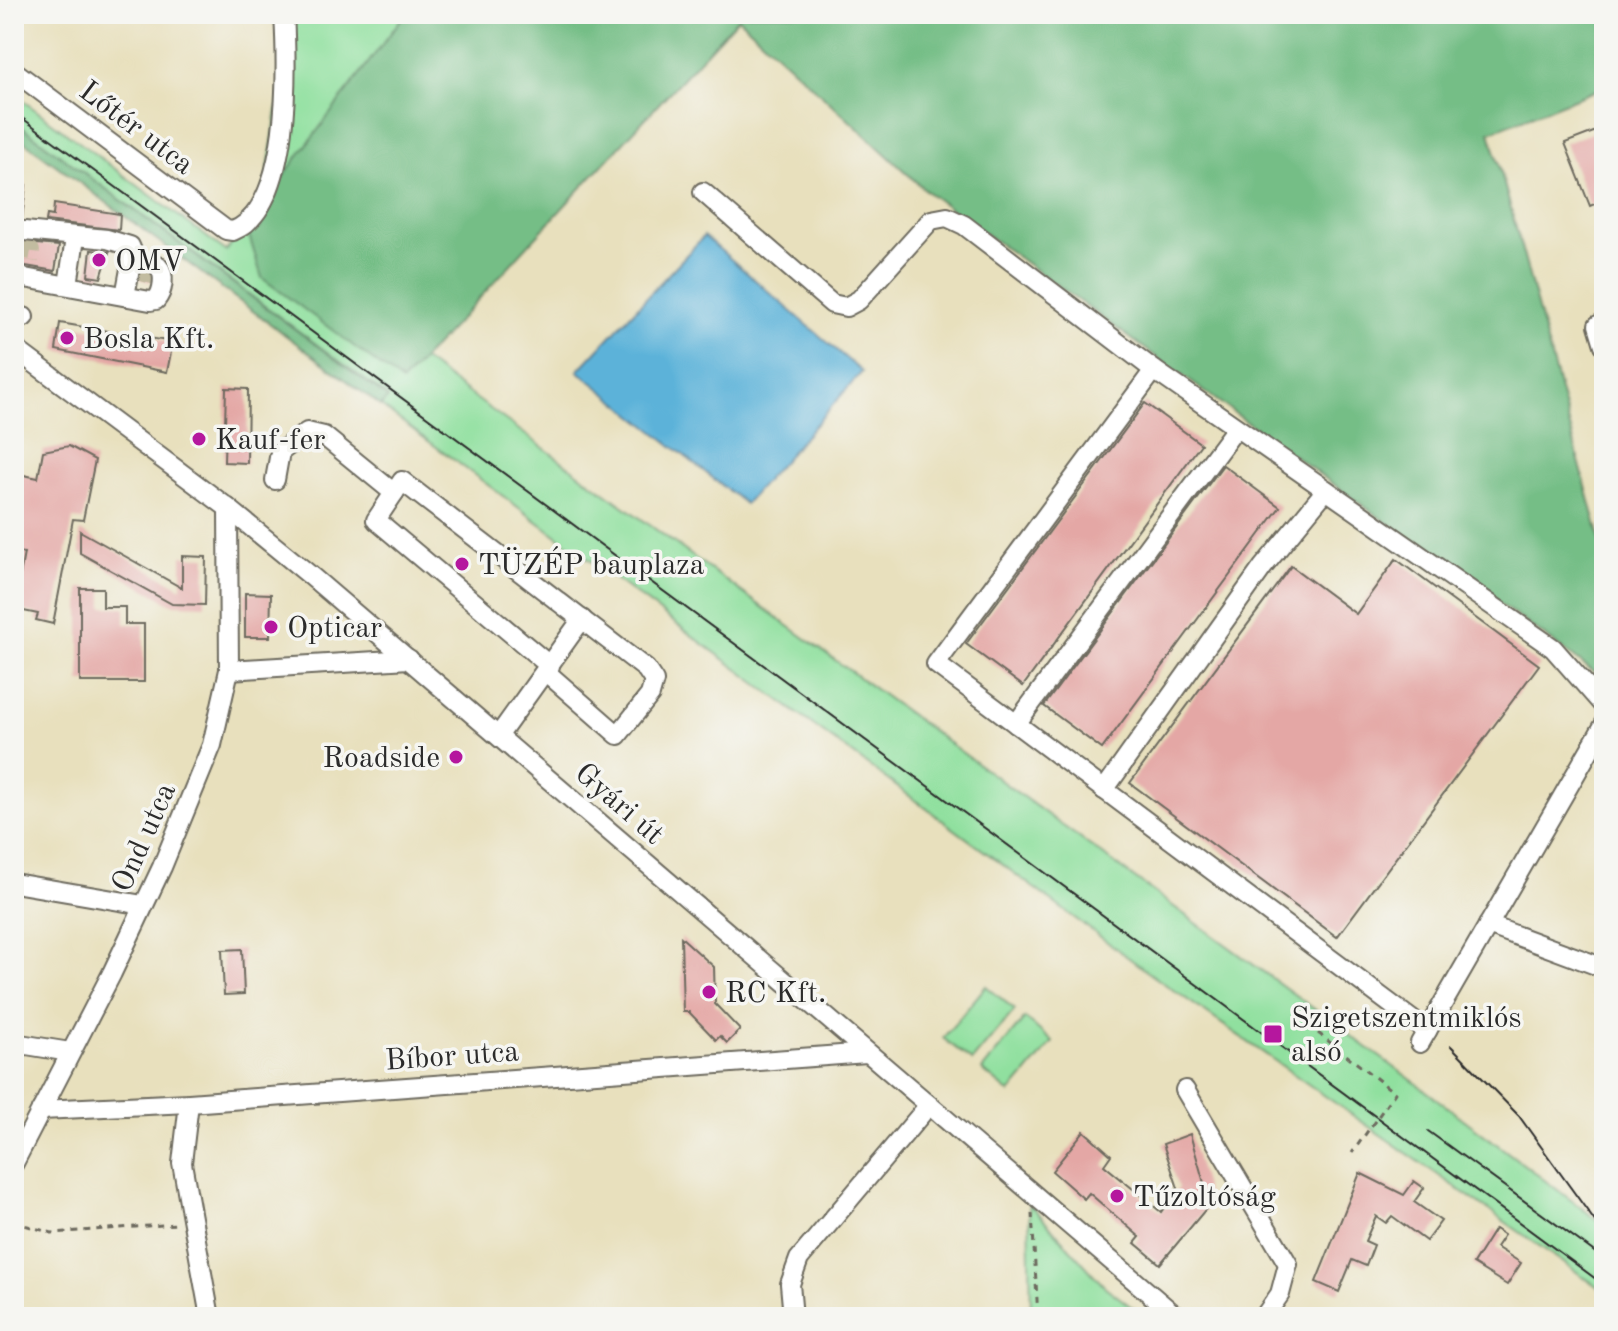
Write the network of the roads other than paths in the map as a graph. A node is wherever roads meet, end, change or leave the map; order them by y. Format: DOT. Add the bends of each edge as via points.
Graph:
graph roads {
  1 [pos="284,14"];
  2 [pos="14,71"];
  3 [pos="703,192"];
  4 [pos="14,230"];
  5 [pos="75,238"];
  6 [pos="145,270"];
  7 [pos="23,275"];
  8 [pos="68,285"];
  9 [pos="125,296"];
  10 [pos="1604,324"];
  11 [pos="1604,345"];
  12 [pos="14,348"];
  13 [pos="1154,370"];
  14 [pos="1236,428"];
  15 [pos="275,480"];
  16 [pos="1326,490"];
  17 [pos="394,493"];
  18 [pos="228,508"];
  19 [pos="582,619"];
  20 [pos="409,659"];
  21 [pos="548,669"];
  22 [pos="229,670"];
  23 [pos="1604,706"];
  24 [pos="1016,724"];
  25 [pos="1604,725"];
  26 [pos="499,735"];
  27 [pos="1104,790"];
  28 [pos="14,883"];
  29 [pos="143,905"];
  30 [pos="1488,925"];
  31 [pos="1604,968"];
  32 [pos="14,1043"];
  33 [pos="70,1052"];
  34 [pos="867,1053"];
  35 [pos="1185,1090"];
  36 [pos="189,1103"];
  37 [pos="929,1105"];
  38 [pos="41,1110"];
  39 [pos="14,1163"];
  40 [pos="210,1317"];
  41 [pos="793,1317"];
  42 [pos="1177,1317"];
  43 [pos="1264,1317"];
  1 -- 2 [label="street, Lőtér utca" via="288,88 274,169 252,216 236,230 226,230"];
  3 -- 13 [label="street" via="832,304 846,307 859,300 924,226 947,217"];
  4 -- 5 [label="street"];
  5 -- 6 [label="street" via="123,242"];
  5 -- 8 [label="street"];
  6 -- 9 [label="street"];
  6 -- 9 [label="street" via="156,300"];
  7 -- 8 [label="street"];
  8 -- 9 [label="street"];
  10 -- 11 [label="street" via="1598,325"];
  12 -- 18 [label="street, Gyári út"];
  13 -- 14 [label="street"];
  13 -- 24 [label="street" via="936,664"];
  14 -- 16 [label="street"];
  14 -- 24 [label="street"];
  15 -- 17 [label="street" via="280,452 307,432 324,436"];
  16 -- 23 [label="street" via="1553,648"];
  16 -- 27 [label="street" via="1263,567"];
  17 -- 19 [label="street" via="402,481"];
  17 -- 21 [label="street" via="376,520"];
  18 -- 20 [label="street, Gyári út"];
  18 -- 22 [label="street, Ond utca"];
  19 -- 21 [label="street"];
  19 -- 21 [label="street" via="646,669 654,681 650,695 618,735"];
  20 -- 22 [label="street"];
  20 -- 26 [label="street, Gyári út"];
  21 -- 26 [label="street"];
  22 -- 29 [label="street, Ond utca" via="212,745"];
  24 -- 27 [label="street"];
  25 -- 30 [label="street"];
  26 -- 34 [label="street, Gyári út"];
  27 -- 30 [label="street" via="1424,1037"];
  28 -- 29 [label="street"];
  29 -- 33 [label="street, Ond utca"];
  30 -- 31 [label="street"];
  32 -- 33 [label="street"];
  33 -- 38 [label="street, Ond utca"];
  34 -- 36 [label="street, Bíbor utca"];
  34 -- 37 [label="street, Gyári út"];
  35 -- 43 [label="street" via="1288,1264 1280,1294"];
  36 -- 38 [label="street, Bíbor utca"];
  36 -- 40 [label="street" via="182,1163"];
  37 -- 41 [label="street" via="799,1259 790,1284"];
  37 -- 42 [label="street, Gyári út"];
  38 -- 39 [label="street, Ond utca"];
}
